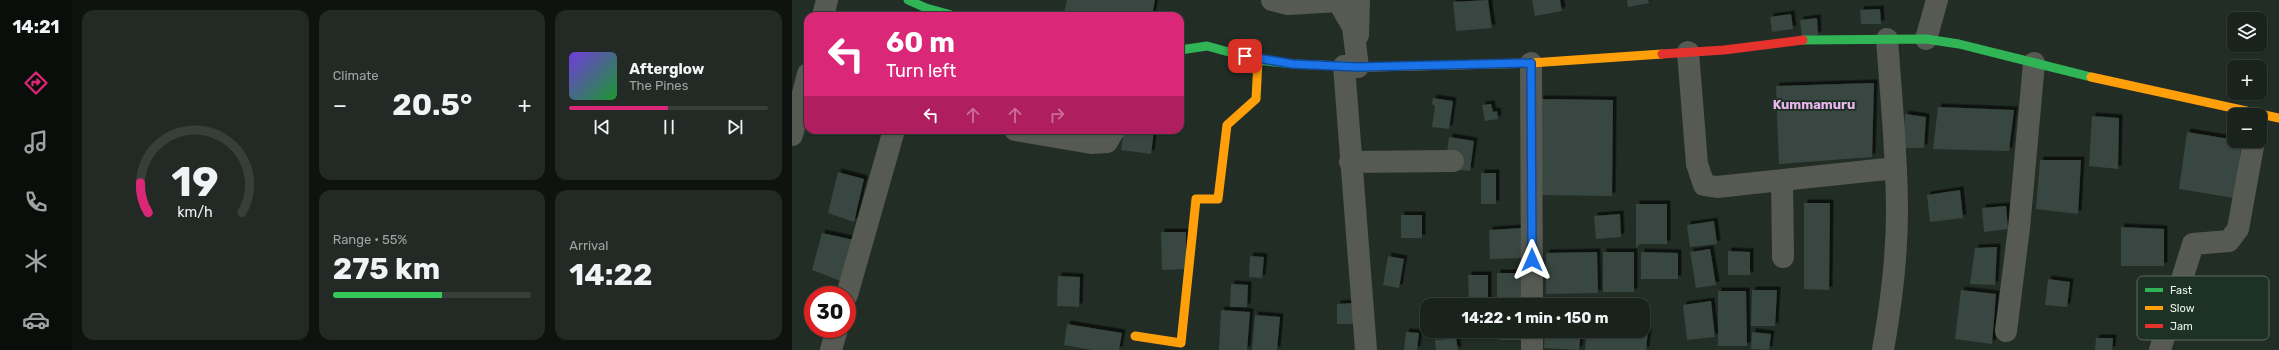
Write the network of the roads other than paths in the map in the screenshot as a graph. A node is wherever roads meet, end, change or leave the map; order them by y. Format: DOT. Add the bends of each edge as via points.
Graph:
graph roads {
  1 [pos="827,0"];
  2 [pos="1272,0"];
  3 [pos="1359,0"];
  4 [pos="1937,0"];
  5 [pos="919,8"];
  6 [pos="824,12"];
  7 [pos="937,12"];
  8 [pos="1887,39"];
  9 [pos="1926,39"];
  10 [pos="1184,49"];
  11 [pos="1688,52"];
  12 [pos="1258,60"];
  13 [pos="1531,63"];
  14 [pos="2034,64"];
  15 [pos="1351,66"];
  16 [pos="804,89"];
  17 [pos="2234,108"];
  18 [pos="893,134"];
  19 [pos="1038,134"];
  20 [pos="1112,134"];
  21 [pos="792,135"];
  22 [pos="2253,148"];
  23 [pos="1453,161"];
  24 [pos="1350,162"];
  25 [pos="1896,168"];
  26 [pos="1782,180"];
  27 [pos="1783,257"];
  28 [pos="2183,276"];
  29 [pos="850,286"];
  30 [pos="1532,298"];
  31 [pos="2006,331"];
  32 [pos="1135,336"];
  33 [pos="834,338"];
  34 [pos="1532,338"];
  35 [pos="2163,340"];
  36 [pos="831,350"];
  37 [pos="1366,350"];
  38 [pos="1532,350"];
  39 [pos="1883,350"];
  40 [pos="2160,350"];
  1 -- 6 [label="street"];
  2 -- 15 [label="street" via="1288,4 1338,1 1353,27"];
  3 -- 15 [label="street"];
  4 -- 9 [label="street"];
  5 -- 7 [label="main road"];
  8 -- 9 [label="main road"];
  8 -- 11 [label="main road" via="1804,40"];
  8 -- 25 [label="street"];
  9 -- 14 [label="main road" via="1960,44"];
  10 -- 12 [label="main road" via="1207,46"];
  11 -- 13 [label="main road"];
  11 -- 26 [label="street" via="1698,164 1704,185 1717,187"];
  12 -- 15 [label="main road"];
  12 -- 32 [label="main road" via="1256,99 1227,125 1218,199 1196,199 1181,342"];
  13 -- 15 [label="main road"];
  13 -- 30 [label="street"];
  14 -- 17 [label="main road"];
  14 -- 31 [label="street" via="2019,228"];
  15 -- 24 [label="street"];
  16 -- 21 [label="street"];
  18 -- 29 [label="street"];
  19 -- 20 [label="street" via="1091,143 1107,142"];
  22 -- 28 [label="street" via="2238,228 2229,241 2193,244"];
  23 -- 24 [label="street"];
  24 -- 37 [label="street"];
  25 -- 26 [label="street"];
  25 -- 39 [label="street" via="1897,214 1891,308"];
  26 -- 27 [label="street"];
  33 -- 36 [label="street"];
  34 -- 38 [label="street"];
  35 -- 40 [label="street"];
}
